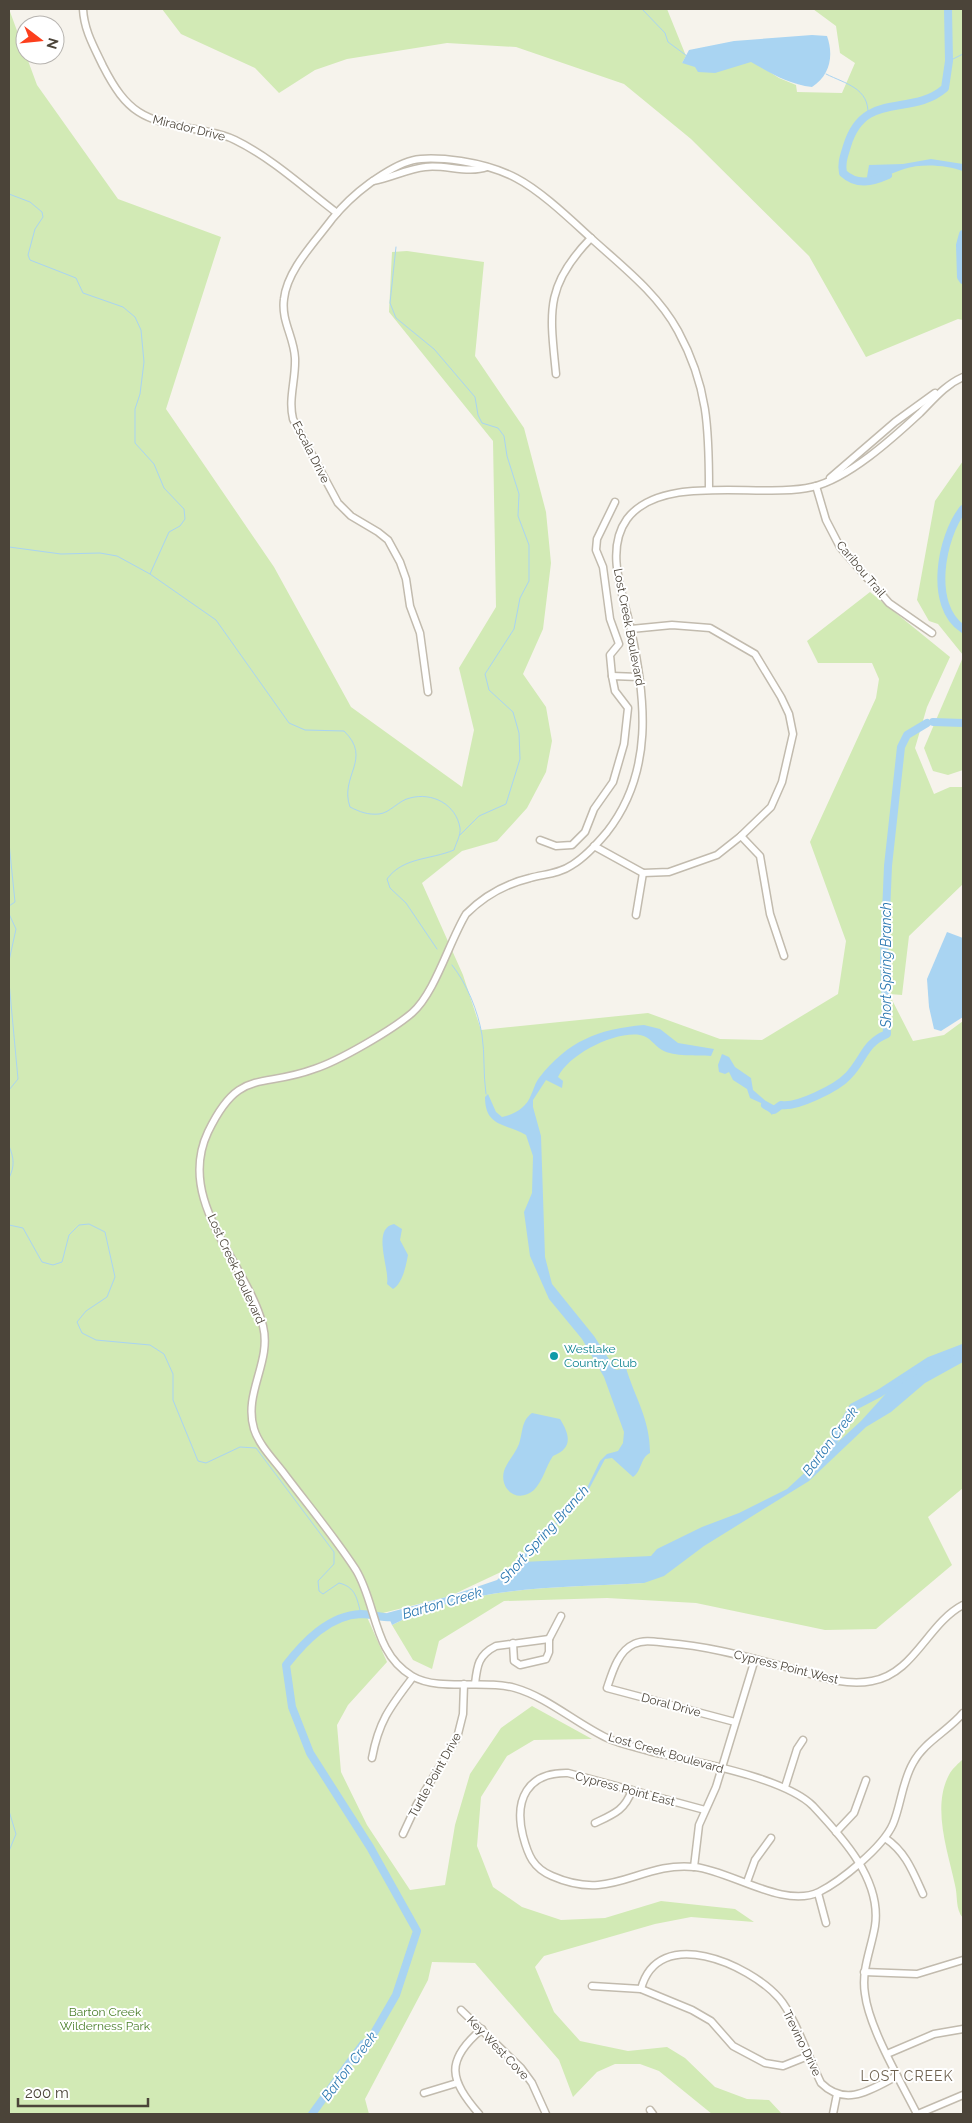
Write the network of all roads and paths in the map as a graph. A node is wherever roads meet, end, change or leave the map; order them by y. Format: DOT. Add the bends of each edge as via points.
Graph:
graph roads {
  1 [pos="83,9"];
  2 [pos="337,213"];
  3 [pos="591,238"];
  4 [pos="556,374"];
  5 [pos="963,377"];
  6 [pos="942,389"];
  7 [pos="862,451"];
  8 [pos="867,457"];
  9 [pos="825,482"];
  10 [pos="816,486"];
  11 [pos="709,490"];
  12 [pos="615,502"];
  13 [pos="631,629"];
  14 [pos="932,633"];
  15 [pos="612,676"];
  16 [pos="639,677"];
  17 [pos="428,692"];
  18 [pos="741,836"];
  19 [pos="540,840"];
  20 [pos="594,846"];
  21 [pos="643,873"];
  22 [pos="636,915"];
  23 [pos="784,956"];
  24 [pos="963,1605"];
  25 [pos="561,1616"];
  26 [pos="548,1639"];
  27 [pos="513,1644"];
  28 [pos="756,1659"];
  29 [pos="413,1677"];
  30 [pos="464,1684"];
  31 [pos="475,1684"];
  32 [pos="607,1688"];
  33 [pos="963,1713"];
  34 [pos="734,1722"];
  35 [pos="803,1740"];
  36 [pos="372,1758"];
  37 [pos="722,1769"];
  38 [pos="866,1780"];
  39 [pos="785,1787"];
  40 [pos="632,1790"];
  41 [pos="705,1810"];
  42 [pos="596,1823"];
  43 [pos="836,1832"];
  44 [pos="403,1834"];
  45 [pos="771,1838"];
  46 [pos="885,1838"];
  47 [pos="859,1864"];
  48 [pos="694,1867"];
  49 [pos="747,1882"];
  50 [pos="818,1892"];
  51 [pos="923,1894"];
  52 [pos="826,1923"];
  53 [pos="963,1960"];
  54 [pos="864,1972"];
  55 [pos="592,1986"];
  56 [pos="641,1989"];
  57 [pos="461,2010"];
  58 [pos="482,2029"];
  59 [pos="963,2029"];
  60 [pos="887,2054"];
  61 [pos="808,2056"];
  62 [pos="897,2076"];
  63 [pos="457,2084"];
  64 [pos="424,2093"];
  65 [pos="837,2094"];
  66 [pos="963,2095"];
  67 [pos="479,2114"];
  68 [pos="546,2114"];
  69 [pos="833,2114"];
  70 [pos="917,2114"];
  1 -- 2 [label="street, Mirador Drive" via="87,31 116,92 131,107 157,122 216,132 236,140 253,149"];
  2 -- 3 [label="street, Escala Drive" via="350,197 402,162 448,160 481,164 516,178"];
  2 -- 17 [label="street, Escala Drive" via="298,266 284,294 284,321 295,361 292,414 338,503 351,516 388,540 400,562 420,633"];
  3 -- 4 [label="street" via="568,265 553,299 551,324"];
  3 -- 11 [label="street, Escala Drive" via="638,279 679,333 695,368 706,409"];
  5 -- 6 [label="street, Lost Creek Boulevard"];
  6 -- 7 [label="street, Lost Creek Boulevard"];
  6 -- 8 [label="street, Lost Creek Boulevard" via="920,413"];
  7 -- 8 [label="street"];
  7 -- 9 [label="street, Lost Creek Boulevard"];
  8 -- 9 [label="street, Lost Creek Boulevard" via="839,477"];
  9 -- 10 [label="street, Lost Creek Boulevard"];
  10 -- 11 [label="street, Lost Creek Boulevard" via="784,490"];
  10 -- 14 [label="street, Caribou Trail" via="826,520 840,547 889,603"];
  11 -- 13 [label="street, Lost Creek Boulevard" via="648,502 633,513 622,529 616,561"];
  12 -- 15 [label="street" via="596,544 603,567 610,619 619,644 610,655"];
  13 -- 16 [label="street, Lost Creek Boulevard"];
  13 -- 18 [label="street" via="672,624 710,628 755,654 781,697 793,734 782,782 771,806"];
  15 -- 16 [label="street"];
  15 -- 19 [label="street" via="615,691 628,708 622,753 613,782 599,801 585,832 572,846 556,846"];
  16 -- 20 [label="street, Lost Creek Boulevard" via="644,724 638,764 615,820"];
  18 -- 21 [label="street" via="717,854 692,864 669,872"];
  18 -- 23 [label="street" via="760,856 770,914"];
  20 -- 21 [label="street"];
  20 -- 29 [label="street, Lost Creek Boulevard" via="572,865 551,874 518,881 477,903 456,931 429,990 417,1008 386,1031 324,1066 298,1074 257,1080 240,1088 224,1104 202,1146 200,1170 207,1205 222,1242 257,1308 265,1334 264,1362 251,1401 253,1426 267,1452 357,1572 382,1644"];
  21 -- 22 [label="street"];
  24 -- 28 [label="street, Cypress Point West" via="948,1616 903,1665 872,1681 836,1680"];
  25 -- 26 [label="street"];
  26 -- 27 [label="street"];
  26 -- 27 [label="street" via="550,1652 546,1659 520,1665 514,1661"];
  27 -- 31 [label="street" via="496,1646 484,1653 476,1668"];
  28 -- 32 [label="street, Cypress Point West" via="698,1646 635,1643 620,1656"];
  28 -- 34 [label="street"];
  29 -- 30 [label="street, Lost Creek Boulevard"];
  29 -- 36 [label="street" via="386,1712 375,1738"];
  30 -- 31 [label="street, Lost Creek Boulevard"];
  30 -- 44 [label="street, Turtle Point Drive" via="463,1714 457,1738"];
  31 -- 37 [label="street, Lost Creek Boulevard" via="514,1688 609,1739"];
  32 -- 34 [label="street, Doral Drive"];
  33 -- 46 [label="street" via="913,1762"];
  34 -- 37 [label="street"];
  35 -- 39 [label="street" via="797,1748"];
  37 -- 39 [label="street, Lost Creek Boulevard"];
  37 -- 41 [label="street"];
  38 -- 43 [label="street" via="854,1813"];
  39 -- 43 [label="street, Lost Creek Boulevard" via="805,1799"];
  40 -- 41 [label="street, Cypress Point East"];
  40 -- 42 [label="street" via="618,1812"];
  40 -- 48 [label="street, Cypress Point East" via="568,1773 555,1773 535,1781 522,1799 519,1820 527,1855 552,1876 590,1887 614,1884 667,1868"];
  41 -- 48 [label="street" via="699,1825"];
  43 -- 47 [label="street, Lost Creek Boulevard"];
  45 -- 49 [label="street" via="755,1860"];
  46 -- 47 [label="street, Cypress Point East"];
  46 -- 51 [label="street" via="906,1857"];
  47 -- 50 [label="street, Cypress Point East"];
  47 -- 54 [label="street, Lost Creek Boulevard" via="872,1888 876,1909"];
  48 -- 49 [label="street, Cypress Point East"];
  49 -- 50 [label="street, Cypress Point East" via="786,1896"];
  50 -- 52 [label="street"];
  53 -- 54 [label="street" via="917,1974"];
  54 -- 60 [label="street, Lost Creek Boulevard" via="866,2003"];
  55 -- 56 [label="street"];
  56 -- 61 [label="street" via="704,2016 733,2046 765,2063 783,2066"];
  56 -- 61 [label="street, Trevino Drive" via="644,1977 653,1965 671,1956 697,1955 727,1963 761,1982 779,1998"];
  57 -- 58 [label="street, Key West Cove"];
  58 -- 63 [label="street" via="457,2059"];
  58 -- 68 [label="street, Key West Cove" via="527,2076"];
  59 -- 60 [label="street" via="934,2034"];
  60 -- 62 [label="street, Lost Creek Boulevard"];
  61 -- 65 [label="street, Trevino Drive" via="821,2083"];
  62 -- 65 [label="street" via="857,2096"];
  62 -- 70 [label="street, Lost Creek Boulevard"];
  63 -- 64 [label="street"];
  63 -- 67 [label="street"];
  65 -- 69 [label="street"];
  66 -- 70 [label="street"];
}
